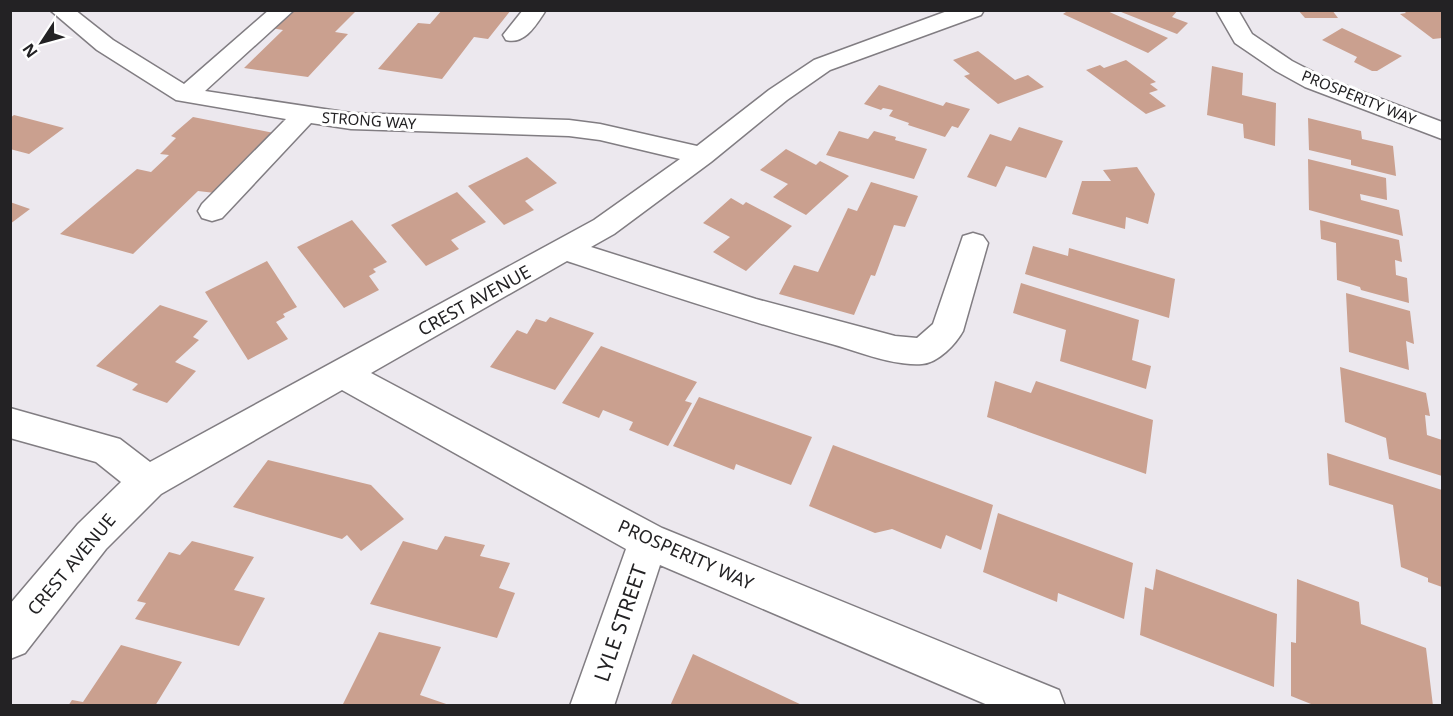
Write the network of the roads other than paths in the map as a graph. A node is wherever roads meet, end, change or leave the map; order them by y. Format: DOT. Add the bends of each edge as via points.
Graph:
graph roads {
  1 [pos="62,10"];
  2 [pos="283,10"];
  3 [pos="535,10"];
  4 [pos="903,10"];
  5 [pos="973,10"];
  6 [pos="1227,10"];
  7 [pos="925,26"];
  8 [pos="514,35"];
  9 [pos="185,95"];
  10 [pos="304,115"];
  11 [pos="1443,131"];
  12 [pos="702,156"];
  13 [pos="212,211"];
  14 [pos="973,243"];
  15 [pos="565,250"];
  16 [pos="342,374"];
  17 [pos="10,423"];
  18 [pos="147,482"];
  19 [pos="648,541"];
  20 [pos="10,638"];
  21 [pos="592,705"];
  22 [pos="1043,705"];
  1 -- 9 [label="street, STRONG WAY" via="105,45"];
  2 -- 9 [label="street"];
  3 -- 8 [label="street"];
  4 -- 7 [label="street"];
  5 -- 7 [label="street, CREST AVENUE"];
  6 -- 11 [label="street, PROSPERITY WAY" via="1243,38 1284,66 1314,82"];
  7 -- 12 [label="street, CREST AVENUE" via="822,65"];
  9 -- 10 [label="street, STRONG WAY"];
  10 -- 12 [label="street, STRONG WAY" via="351,121 569,128"];
  10 -- 13 [label="street"];
  12 -- 15 [label="street, CREST AVENUE" via="604,227"];
  14 -- 15 [label="street" via="946,331 923,351 895,350 756,311"];
  15 -- 16 [label="street, CREST AVENUE"];
  16 -- 18 [label="street, CREST AVENUE"];
  16 -- 19 [label="street, PROSPERITY WAY"];
  17 -- 18 [label="street" via="107,450"];
  18 -- 20 [label="street, CREST AVENUE" via="120,505 74,556"];
  19 -- 21 [label="street, LYLE STREET"];
  19 -- 22 [label="street, PROSPERITY WAY"];
}
